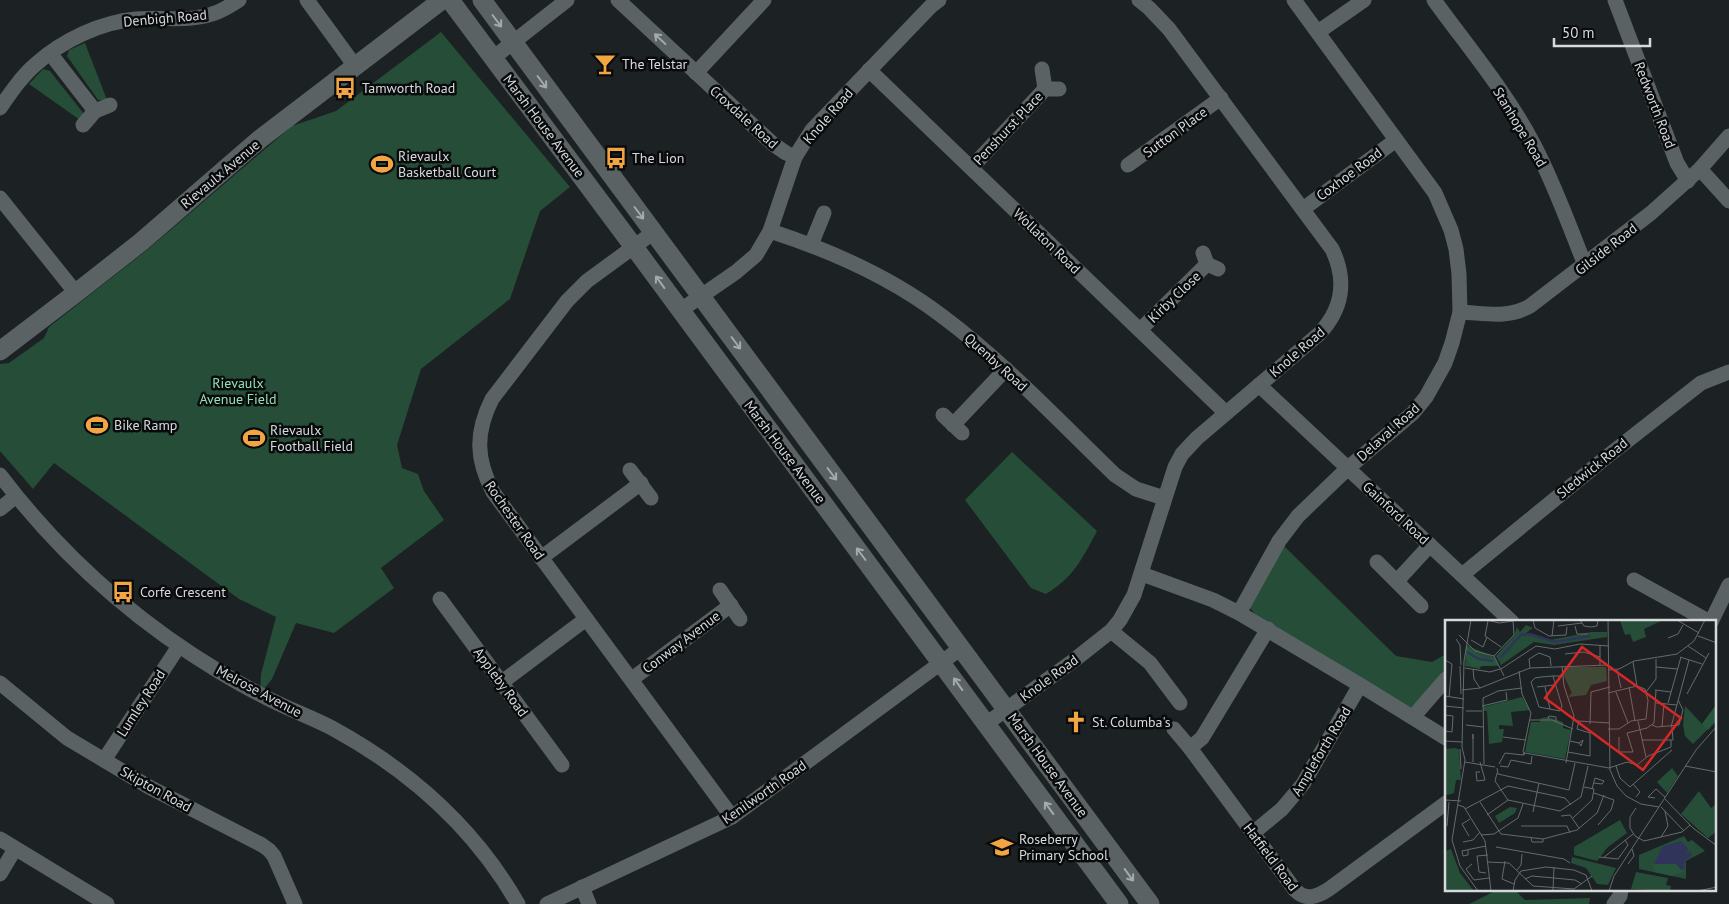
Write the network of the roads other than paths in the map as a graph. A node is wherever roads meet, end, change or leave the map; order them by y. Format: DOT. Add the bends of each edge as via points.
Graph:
graph roads {
  1 [pos="239,0"];
  2 [pos="307,0"];
  3 [pos="442,0"];
  4 [pos="450,0"];
  5 [pos="482,0"];
  6 [pos="567,0"];
  7 [pos="618,0"];
  8 [pos="764,0"];
  9 [pos="940,0"];
  10 [pos="1139,0"];
  11 [pos="1294,0"];
  12 [pos="1364,0"];
  13 [pos="1434,0"];
  14 [pos="1615,0"];
  15 [pos="1318,32"];
  16 [pos="513,43"];
  17 [pos="50,53"];
  18 [pos="493,58"];
  19 [pos="355,66"];
  20 [pos="1042,68"];
  21 [pos="869,70"];
  22 [pos="696,73"];
  23 [pos="1221,98"];
  24 [pos="110,105"];
  25 [pos="0,108"];
  26 [pos="95,111"];
  27 [pos="84,125"];
  28 [pos="1729,136"];
  29 [pos="1396,140"];
  30 [pos="795,157"];
  31 [pos="1128,165"];
  32 [pos="971,168"];
  33 [pos="1700,169"];
  34 [pos="1688,181"];
  35 [pos="0,198"];
  36 [pos="1729,201"];
  37 [pos="1302,209"];
  38 [pos="824,214"];
  39 [pos="770,231"];
  40 [pos="654,232"];
  41 [pos="812,244"];
  42 [pos="634,247"];
  43 [pos="1209,262"];
  44 [pos="1585,265"];
  45 [pos="76,294"];
  46 [pos="700,296"];
  47 [pos="681,310"];
  48 [pos="1460,312"];
  49 [pos="1140,330"];
  50 [pos="0,351"];
  51 [pos="1006,370"];
  52 [pos="1729,372"];
  53 [pos="1259,385"];
  54 [pos="1226,413"];
  55 [pos="953,424"];
  56 [pos="1348,468"];
  57 [pos="630,470"];
  58 [pos="0,475"];
  59 [pos="640,484"];
  60 [pos="16,496"];
  61 [pos="651,498"];
  62 [pos="1164,498"];
  63 [pos="0,509"];
  64 [pos="1430,545"];
  65 [pos="542,558"];
  66 [pos="1376,562"];
  67 [pos="1142,574"];
  68 [pos="1462,575"];
  69 [pos="1632,579"];
  70 [pos="1397,581"];
  71 [pos="1729,585"];
  72 [pos="720,590"];
  73 [pos="441,599"];
  74 [pos="731,606"];
  75 [pos="1421,606"];
  76 [pos="1240,613"];
  77 [pos="586,619"];
  78 [pos="740,619"];
  79 [pos="1504,619"];
  80 [pos="1706,620"];
  81 [pos="1711,620"];
  82 [pos="1268,629"];
  83 [pos="1111,631"];
  84 [pos="178,646"];
  85 [pos="961,648"];
  86 [pos="941,662"];
  87 [pos="632,679"];
  88 [pos="1445,680"];
  89 [pos="502,682"];
  90 [pos="0,683"];
  91 [pos="1360,684"];
  92 [pos="1180,702"];
  93 [pos="1006,709"];
  94 [pos="1413,717"];
  95 [pos="986,724"];
  96 [pos="1174,729"];
  97 [pos="1445,737"];
  98 [pos="1190,748"];
  99 [pos="104,760"];
  100 [pos="562,765"];
  101 [pos="1445,804"];
  102 [pos="732,817"];
  103 [pos="1253,833"];
  104 [pos="0,839"];
  105 [pos="15,849"];
  106 [pos="0,874"];
  107 [pos="582,887"];
  108 [pos="107,904"];
  109 [pos="295,904"];
  110 [pos="518,904"];
  111 [pos="547,904"];
  112 [pos="589,904"];
  113 [pos="1119,904"];
  114 [pos="1150,904"];
  1 -- 17 [label="street, Denbigh Road" via="211,15 136,19 110,24 83,34"];
  2 -- 19 [label="street"];
  3 -- 19 [label="street, Rievaulx Avenue"];
  4 -- 18 [label="street, Marsh House Avenue"];
  5 -- 16 [label="street, Marsh House Avenue, one-way"];
  6 -- 16 [label="street"];
  22 -- 7 [label="street, Croxdale Road, one-way"];
  8 -- 22 [label="street"];
  9 -- 21 [label="street, Knole Road"];
  10 -- 23 [label="street, Knole Road" via="1169,29"];
  11 -- 15 [label="street, Delaval Road"];
  12 -- 15 [label="street"];
  13 -- 44 [label="street, Stanhope Road" via="1534,144"];
  14 -- 34 [label="street, Redworth Road" via="1677,162"];
  15 -- 29 [label="street, Delaval Road"];
  16 -- 18 [label="street"];
  16 -- 40 [label="street, Marsh House Avenue, one-way"];
  17 -- 25 [label="street, Denbigh Road" via="20,81"];
  17 -- 26 [label="street"];
  18 -- 42 [label="street, Marsh House Avenue"];
  19 -- 45 [label="street, Rievaulx Avenue" via="260,139"];
  20 -- 32 [label="street, Penshurst Place" via="1052,89"];
  21 -- 30 [label="street, Knole Road" via="812,130"];
  21 -- 32 [label="street, Wollaton Road"];
  22 -- 30 [label="street, Croxdale Road" via="773,144"];
  23 -- 31 [label="street, Sutton Place"];
  23 -- 37 [label="street, Knole Road"];
  24 -- 26 [label="street"];
  26 -- 27 [label="street"];
  28 -- 33 [label="street, Gilside Road"];
  29 -- 37 [label="street, Coxhoe Road"];
  29 -- 48 [label="street, Delaval Road" via="1435,193 1451,230 1459,274"];
  30 -- 39 [label="street, Knole Road"];
  32 -- 49 [label="street, Wollaton Road"];
  33 -- 34 [label="street, Gilside Road"];
  33 -- 36 [label="street"];
  34 -- 44 [label="street, Gilside Road"];
  35 -- 45 [label="street"];
  37 -- 53 [label="street, Knole Road" via="1332,249 1340,272 1340,298 1328,325"];
  38 -- 41 [label="street"];
  39 -- 41 [label="street, Quenby Road"];
  39 -- 46 [label="street, Knole Road" via="749,262"];
  40 -- 42 [label="street, Rochester Road"];
  40 -- 46 [label="street, Marsh House Avenue"];
  41 -- 51 [label="street, Quenby Road" via="915,298 971,338"];
  47 -- 42 [label="street, Marsh House Avenue, one-way"];
  42 -- 65 [label="street, Rochester Road" via="566,301 485,413 480,434 484,475"];
  43 -- 49 [label="street, Kirby Close"];
  44 -- 48 [label="street, Gilside Road" via="1519,312 1506,315"];
  45 -- 50 [label="street, Rievaulx Avenue"];
  46 -- 47 [label="street, Knole Road"];
  46 -- 85 [label="street, Marsh House Avenue, one-way"];
  86 -- 47 [label="street, Marsh House Avenue, one-way"];
  48 -- 56 [label="street, Delaval Road" via="1444,363 1426,397 1413,413"];
  49 -- 54 [label="street, Wollaton Road"];
  51 -- 55 [label="street"];
  51 -- 62 [label="street, Quenby Road" via="1115,475 1136,489"];
  52 -- 68 [label="street, Sledwick Road" via="1701,383"];
  53 -- 54 [label="street, Knole Road"];
  53 -- 56 [label="street, Gainford Road"];
  54 -- 62 [label="street, Knole Road" via="1182,454"];
  56 -- 64 [label="street, Gainford Road"];
  56 -- 76 [label="street, Delaval Road" via="1298,516 1279,540"];
  57 -- 59 [label="street"];
  58 -- 60 [label="street, Melrose Avenue"];
  59 -- 61 [label="street"];
  59 -- 65 [label="street"];
  60 -- 63 [label="street"];
  60 -- 84 [label="street, Melrose Avenue" via="86,571"];
  62 -- 67 [label="street, Knole Road"];
  64 -- 68 [label="street, Gainford Road"];
  64 -- 70 [label="street"];
  65 -- 77 [label="street, Rochester Road"];
  66 -- 70 [label="street"];
  67 -- 76 [label="street"];
  67 -- 83 [label="street, Knole Road" via="1128,607"];
  68 -- 79 [label="street, Gainford Road"];
  69 -- 80 [label="street"];
  70 -- 75 [label="street"];
  71 -- 81 [label="street"];
  72 -- 74 [label="street, Conway Avenue"];
  73 -- 89 [label="street, Appleby Road"];
  74 -- 78 [label="street, Conway Avenue"];
  74 -- 87 [label="street, Conway Avenue"];
  76 -- 82 [label="street"];
  77 -- 87 [label="street, Rochester Road"];
  77 -- 89 [label="street"];
  82 -- 91 [label="street"];
  82 -- 98 [label="street" via="1202,738"];
  83 -- 92 [label="street" via="1150,663"];
  83 -- 93 [label="street, Knole Road"];
  84 -- 99 [label="street, Lumley Road"];
  84 -- 110 [label="street, Melrose Avenue" via="266,698 330,727 391,764 431,796 470,836"];
  85 -- 86 [label="street, Kenilworth Road"];
  85 -- 93 [label="street, Marsh House Avenue"];
  95 -- 86 [label="street, Marsh House Avenue, one-way"];
  86 -- 102 [label="street, Kenilworth Road"];
  87 -- 102 [label="street, Rochester Road"];
  88 -- 94 [label="street"];
  89 -- 100 [label="street, Appleby Road"];
  90 -- 99 [label="street, Skipton Road" via="68,738"];
  91 -- 94 [label="street"];
  91 -- 103 [label="street, Ampleforth Road" via="1303,784 1282,809"];
  93 -- 95 [label="street, Knole Road"];
  93 -- 114 [label="street, Marsh House Avenue, one-way"];
  94 -- 97 [label="street"];
  113 -- 95 [label="street, Marsh House Avenue, one-way"];
  96 -- 98 [label="street, Hatfield Road"];
  98 -- 103 [label="street, Hatfield Road"];
  99 -- 109 [label="street, Skipton Road" via="269,850"];
  101 -- 103 [label="street, Hatfield Road" via="1329,889 1311,897 1304,897 1295,890"];
  102 -- 107 [label="street, Kenilworth Road"];
  104 -- 105 [label="street"];
  105 -- 106 [label="street"];
  105 -- 108 [label="street"];
  107 -- 111 [label="street, Kenilworth Road"];
  107 -- 112 [label="street"];
}
